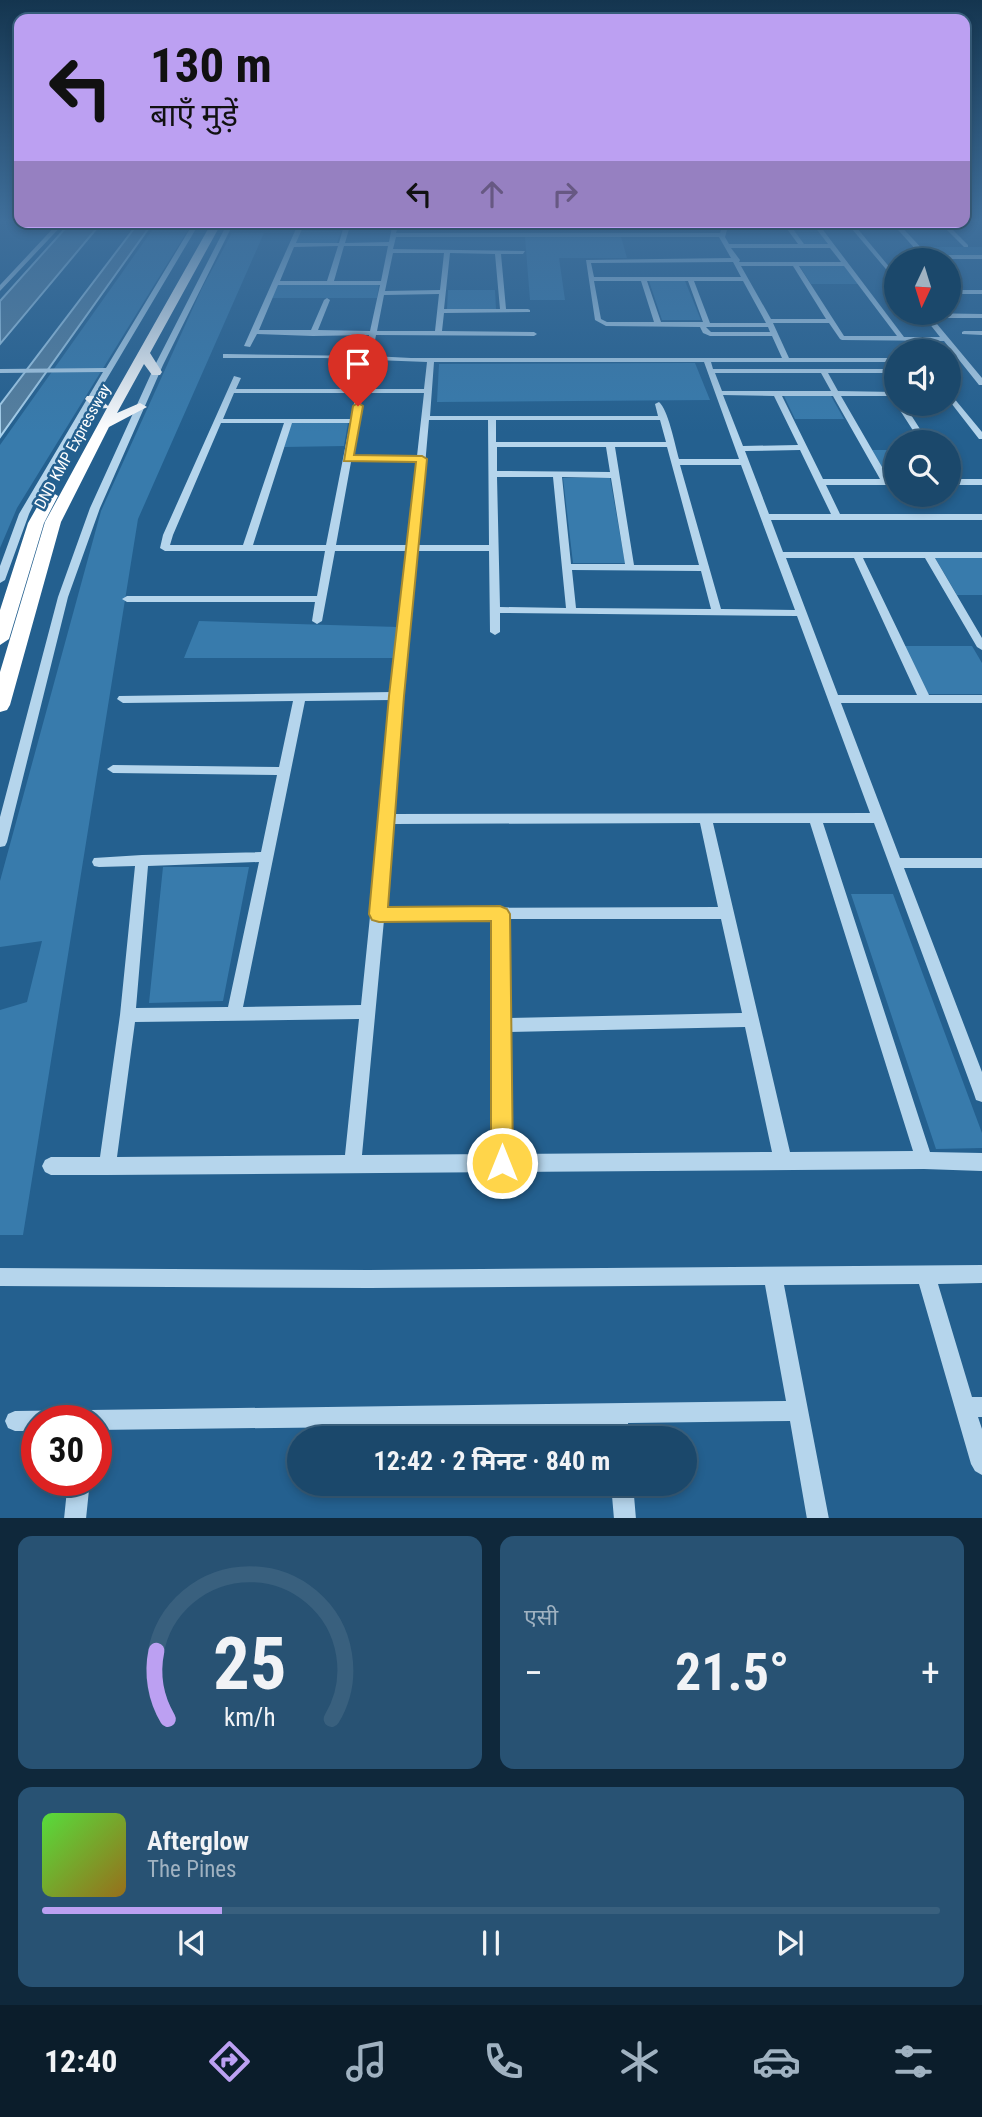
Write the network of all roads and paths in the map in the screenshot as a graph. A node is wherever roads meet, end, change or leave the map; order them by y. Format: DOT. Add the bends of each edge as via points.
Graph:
graph roads {
  1 [pos="156,291"];
  2 [pos="166,291"];
  3 [pos="180,291"];
  4 [pos="197,291"];
  5 [pos="274,291"];
  6 [pos="501,291"];
  7 [pos="593,291"];
  8 [pos="647,291"];
  9 [pos="694,291"];
  10 [pos="753,291"];
  11 [pos="811,291"];
  12 [pos="865,291"];
  13 [pos="444,292"];
  14 [pos="961,292"];
  15 [pos="982,292"];
  16 [pos="382,293"];
  17 [pos="327,300"];
  18 [pos="442,311"];
  19 [pos="503,311"];
  20 [pos="528,311"];
  21 [pos="961,316"];
  22 [pos="982,316"];
  23 [pos="830,321"];
  24 [pos="770,323"];
  25 [pos="658,324"];
  26 [pos="704,324"];
  27 [pos="934,326"];
  28 [pos="255,332"];
  29 [pos="373,333"];
  30 [pos="964,333"];
  31 [pos="313,334"];
  32 [pos="438,334"];
  33 [pos="534,334"];
  34 [pos="775,334"];
  35 [pos="982,334"];
  36 [pos="884,339"];
  37 [pos="902,339"];
  38 [pos="945,339"];
  39 [pos="371,345"];
  40 [pos="248,346"];
  41 [pos="144,355"];
  42 [pos="226,356"];
  43 [pos="368,359"];
  44 [pos="706,359"];
  45 [pos="786,359"];
  46 [pos="411,360"];
  47 [pos="431,360"];
  48 [pos="884,360"];
  49 [pos="962,360"];
  50 [pos="0,370"];
  51 [pos="710,371"];
  52 [pos="823,371"];
  53 [pos="884,371"];
  54 [pos="156,372"];
  55 [pos="20,373"];
  56 [pos="107,373"];
  57 [pos="0,376"];
  58 [pos="237,378"];
  59 [pos="982,383"];
  60 [pos="231,391"];
  61 [pos="360,391"];
  62 [pos="428,391"];
  63 [pos="718,393"];
  64 [pos="778,393"];
  65 [pos="836,394"];
  66 [pos="884,395"];
  67 [pos="97,402"];
  68 [pos="659,404"];
  69 [pos="140,408"];
  70 [pos="961,410"];
  71 [pos="425,418"];
  72 [pos="492,418"];
  73 [pos="664,418"];
  74 [pos="219,421"];
  75 [pos="289,421"];
  76 [pos="355,421"];
  77 [pos="106,424"];
  78 [pos="982,437"];
  79 [pos="492,444"];
  80 [pos="610,445"];
  81 [pos="670,446"];
  82 [pos="803,447"];
  83 [pos="739,449"];
  84 [pos="348,459"];
  85 [pos="422,459"];
  86 [pos="675,462"];
  87 [pos="744,462"];
  88 [pos="884,471"];
  89 [pos="493,474"];
  90 [pos="557,474"];
  91 [pos="612,475"];
  92 [pos="961,481"];
  93 [pos="820,482"];
  94 [pos="884,482"];
  95 [pos="982,482"];
  96 [pos="765,517"];
  97 [pos="837,517"];
  98 [pos="980,520"];
  99 [pos="247,548"];
  100 [pos="331,548"];
  101 [pos="413,548"];
  102 [pos="494,548"];
  103 [pos="779,555"];
  104 [pos="858,555"];
  105 [pos="928,555"];
  106 [pos="982,555"];
  107 [pos="567,567"];
  108 [pos="630,568"];
  109 [pos="705,568"];
  110 [pos="0,580"];
  111 [pos="127,599"];
  112 [pos="321,599"];
  113 [pos="496,610"];
  114 [pos="571,610"];
  115 [pos="717,612"];
  116 [pos="801,613"];
  117 [pos="317,621"];
  118 [pos="495,632"];
  119 [pos="0,639"];
  120 [pos="982,646"];
  121 [pos="396,696"];
  122 [pos="300,697"];
  123 [pos="123,699"];
  124 [pos="833,699"];
  125 [pos="925,699"];
  126 [pos="982,699"];
  127 [pos="0,705"];
  128 [pos="113,769"];
  129 [pos="284,771"];
  130 [pos="705,818"];
  131 [pos="878,818"];
  132 [pos="815,819"];
  133 [pos="386,820"];
  134 [pos="0,842"];
  135 [pos="267,857"];
  136 [pos="142,860"];
  137 [pos="99,862"];
  138 [pos="895,863"];
  139 [pos="982,863"];
  140 [pos="727,913"];
  141 [pos="379,914"];
  142 [pos="500,914"];
  143 [pos="369,1012"];
  144 [pos="234,1014"];
  145 [pos="128,1015"];
  146 [pos="751,1020"];
  147 [pos="501,1025"];
  148 [pos="982,1094"];
  149 [pos="924,1160"];
  150 [pos="783,1161"];
  151 [pos="982,1162"];
  152 [pos="502,1163"];
  153 [pos="353,1164"];
  154 [pos="51,1166"];
  155 [pos="107,1166"];
  156 [pos="982,1274"];
  157 [pos="926,1276"];
  158 [pos="0,1277"];
  159 [pos="773,1277"];
  160 [pos="974,1407"];
  161 [pos="798,1411"];
  162 [pos="617,1412"];
  163 [pos="15,1420"];
  164 [pos="21,1420"];
  165 [pos="112,1420"];
  166 [pos="618,1426"];
  167 [pos="982,1464"];
  168 [pos="77,1496"];
  169 [pos="623,1496"];
  170 [pos="75,1518"];
  171 [pos="625,1518"];
  172 [pos="818,1518"];
  1 -- 56 [label="street"];
  2 -- 67 [label="highway, DND KMP Expressway"];
  3 -- 41 [label="highway, DND KMP Expressway"];
  4 -- 54 [label="street"];
  5 -- 28 [label="street"];
  6 -- 19 [label="street"];
  7 -- 25 [label="street" via="600,322"];
  8 -- 25 [label="street"];
  9 -- 26 [label="street"];
  10 -- 24 [label="street"];
  11 -- 23 [label="street"];
  12 -- 37 [label="street"];
  13 -- 16 [label="street"];
  13 -- 18 [label="street"];
  14 -- 15 [label="street"];
  16 -- 29 [label="street"];
  17 -- 31 [label="street"];
  18 -- 19 [label="street"];
  18 -- 32 [label="street"];
  19 -- 20 [label="street"];
  21 -- 22 [label="street"];
  23 -- 24 [label="street"];
  23 -- 36 [label="street" via="844,339"];
  24 -- 26 [label="street"];
  24 -- 34 [label="street"];
  25 -- 26 [label="street"];
  26 -- 34 [label="street" via="710,334"];
  27 -- 38 [label="street"];
  28 -- 31 [label="street"];
  28 -- 40 [label="street"];
  29 -- 31 [label="street"];
  29 -- 32 [label="street"];
  29 -- 39 [label="street"];
  30 -- 35 [label="street"];
  32 -- 33 [label="street"];
  34 -- 45 [label="street"];
  39 -- 43 [label="street"];
  39 -- 46 [label="street"];
  41 -- 54 [label="highway"];
  41 -- 77 [label="highway, DND KMP Expressway"];
  42 -- 43 [label="street"];
  43 -- 46 [label="street"];
  44 -- 45 [label="street"];
  44 -- 47 [label="street"];
  44 -- 51 [label="street"];
  45 -- 48 [label="street"];
  46 -- 47 [label="street"];
  47 -- 62 [label="street"];
  49 -- 59 [label="street"];
  50 -- 55 [label="street"];
  51 -- 52 [label="street"];
  51 -- 63 [label="street"];
  52 -- 53 [label="street"];
  52 -- 65 [label="street"];
  54 -- 69 [label="street"];
  55 -- 56 [label="street"];
  55 -- 57 [label="street"];
  56 -- 67 [label="street"];
  58 -- 60 [label="street"];
  60 -- 61 [label="street"];
  60 -- 74 [label="street"];
  61 -- 62 [label="street"];
  61 -- 76 [label="street"];
  62 -- 71 [label="street"];
  63 -- 64 [label="street"];
  63 -- 83 [label="street"];
  64 -- 65 [label="street"];
  64 -- 82 [label="street"];
  65 -- 66 [label="street"];
  65 -- 88 [label="street"];
  67 -- 110 [label="street" via="24,514"];
  67 -- 119 [label="highway, DND KMP Expressway" via="36,523"];
  68 -- 73 [label="street"];
  69 -- 77 [label="highway"];
  69 -- 134 [label="street" via="95,508 63,597"];
  70 -- 78 [label="street"];
  71 -- 72 [label="street"];
  71 -- 85 [label="street"];
  72 -- 73 [label="street"];
  72 -- 79 [label="street"];
  73 -- 81 [label="street"];
  74 -- 75 [label="street"];
  74 -- 99 [label="street" via="164,547"];
  75 -- 76 [label="street"];
  75 -- 99 [label="street"];
  76 -- 84 [label="street"];
  77 -- 127 [label="highway, DND KMP Expressway" via="52,522"];
  79 -- 80 [label="street"];
  79 -- 89 [label="street"];
  80 -- 81 [label="street"];
  80 -- 91 [label="street"];
  81 -- 86 [label="street"];
  82 -- 83 [label="street"];
  82 -- 93 [label="street"];
  83 -- 87 [label="street"];
  84 -- 85 [label="street"];
  84 -- 100 [label="street"];
  85 -- 101 [label="street"];
  86 -- 87 [label="street"];
  86 -- 109 [label="street"];
  87 -- 96 [label="street"];
  89 -- 90 [label="street"];
  89 -- 102 [label="street"];
  90 -- 91 [label="street"];
  90 -- 107 [label="street"];
  91 -- 108 [label="street"];
  92 -- 95 [label="street"];
  93 -- 94 [label="street"];
  93 -- 97 [label="street"];
  96 -- 97 [label="street"];
  96 -- 103 [label="street"];
  97 -- 98 [label="street"];
  99 -- 100 [label="street"];
  100 -- 101 [label="street"];
  100 -- 112 [label="street"];
  101 -- 102 [label="street"];
  101 -- 121 [label="street"];
  102 -- 113 [label="street"];
  103 -- 104 [label="street"];
  103 -- 116 [label="street"];
  104 -- 105 [label="street"];
  104 -- 125 [label="street"];
  105 -- 106 [label="street"];
  105 -- 120 [label="street"];
  107 -- 108 [label="street"];
  107 -- 114 [label="street"];
  108 -- 109 [label="street"];
  109 -- 115 [label="street"];
  111 -- 112 [label="street"];
  112 -- 117 [label="street"];
  113 -- 114 [label="street"];
  113 -- 118 [label="street"];
  114 -- 115 [label="street"];
  115 -- 116 [label="street"];
  116 -- 124 [label="street"];
  121 -- 122 [label="street"];
  121 -- 133 [label="street"];
  122 -- 123 [label="street"];
  122 -- 129 [label="street"];
  124 -- 125 [label="street"];
  124 -- 131 [label="street"];
  125 -- 126 [label="street"];
  128 -- 129 [label="street"];
  129 -- 135 [label="street"];
  130 -- 132 [label="street"];
  130 -- 133 [label="street"];
  130 -- 140 [label="street"];
  131 -- 132 [label="street"];
  131 -- 138 [label="street"];
  132 -- 149 [label="street"];
  133 -- 141 [label="street"];
  135 -- 136 [label="street"];
  135 -- 144 [label="street"];
  136 -- 137 [label="street"];
  136 -- 145 [label="street"];
  138 -- 139 [label="street"];
  138 -- 148 [label="street"];
  140 -- 142 [label="street"];
  140 -- 146 [label="street"];
  141 -- 142 [label="street"];
  141 -- 143 [label="street"];
  142 -- 147 [label="street"];
  143 -- 144 [label="street"];
  143 -- 153 [label="street"];
  144 -- 145 [label="street"];
  145 -- 155 [label="street"];
  146 -- 147 [label="street"];
  146 -- 150 [label="street"];
  147 -- 152 [label="street"];
  149 -- 150 [label="street"];
  149 -- 151 [label="street"];
  150 -- 152 [label="street"];
  152 -- 153 [label="street"];
  153 -- 155 [label="street"];
  154 -- 155 [label="street"];
  156 -- 157 [label="street"];
  157 -- 159 [label="street"];
  157 -- 160 [label="street"];
  158 -- 159 [label="street"];
  159 -- 161 [label="street"];
  160 -- 167 [label="street"];
  161 -- 162 [label="street"];
  161 -- 172 [label="street"];
  162 -- 165 [label="street"];
  162 -- 166 [label="street"];
  163 -- 164 [label="street"];
  168 -- 170 [label="street"];
  169 -- 171 [label="street"];
}
